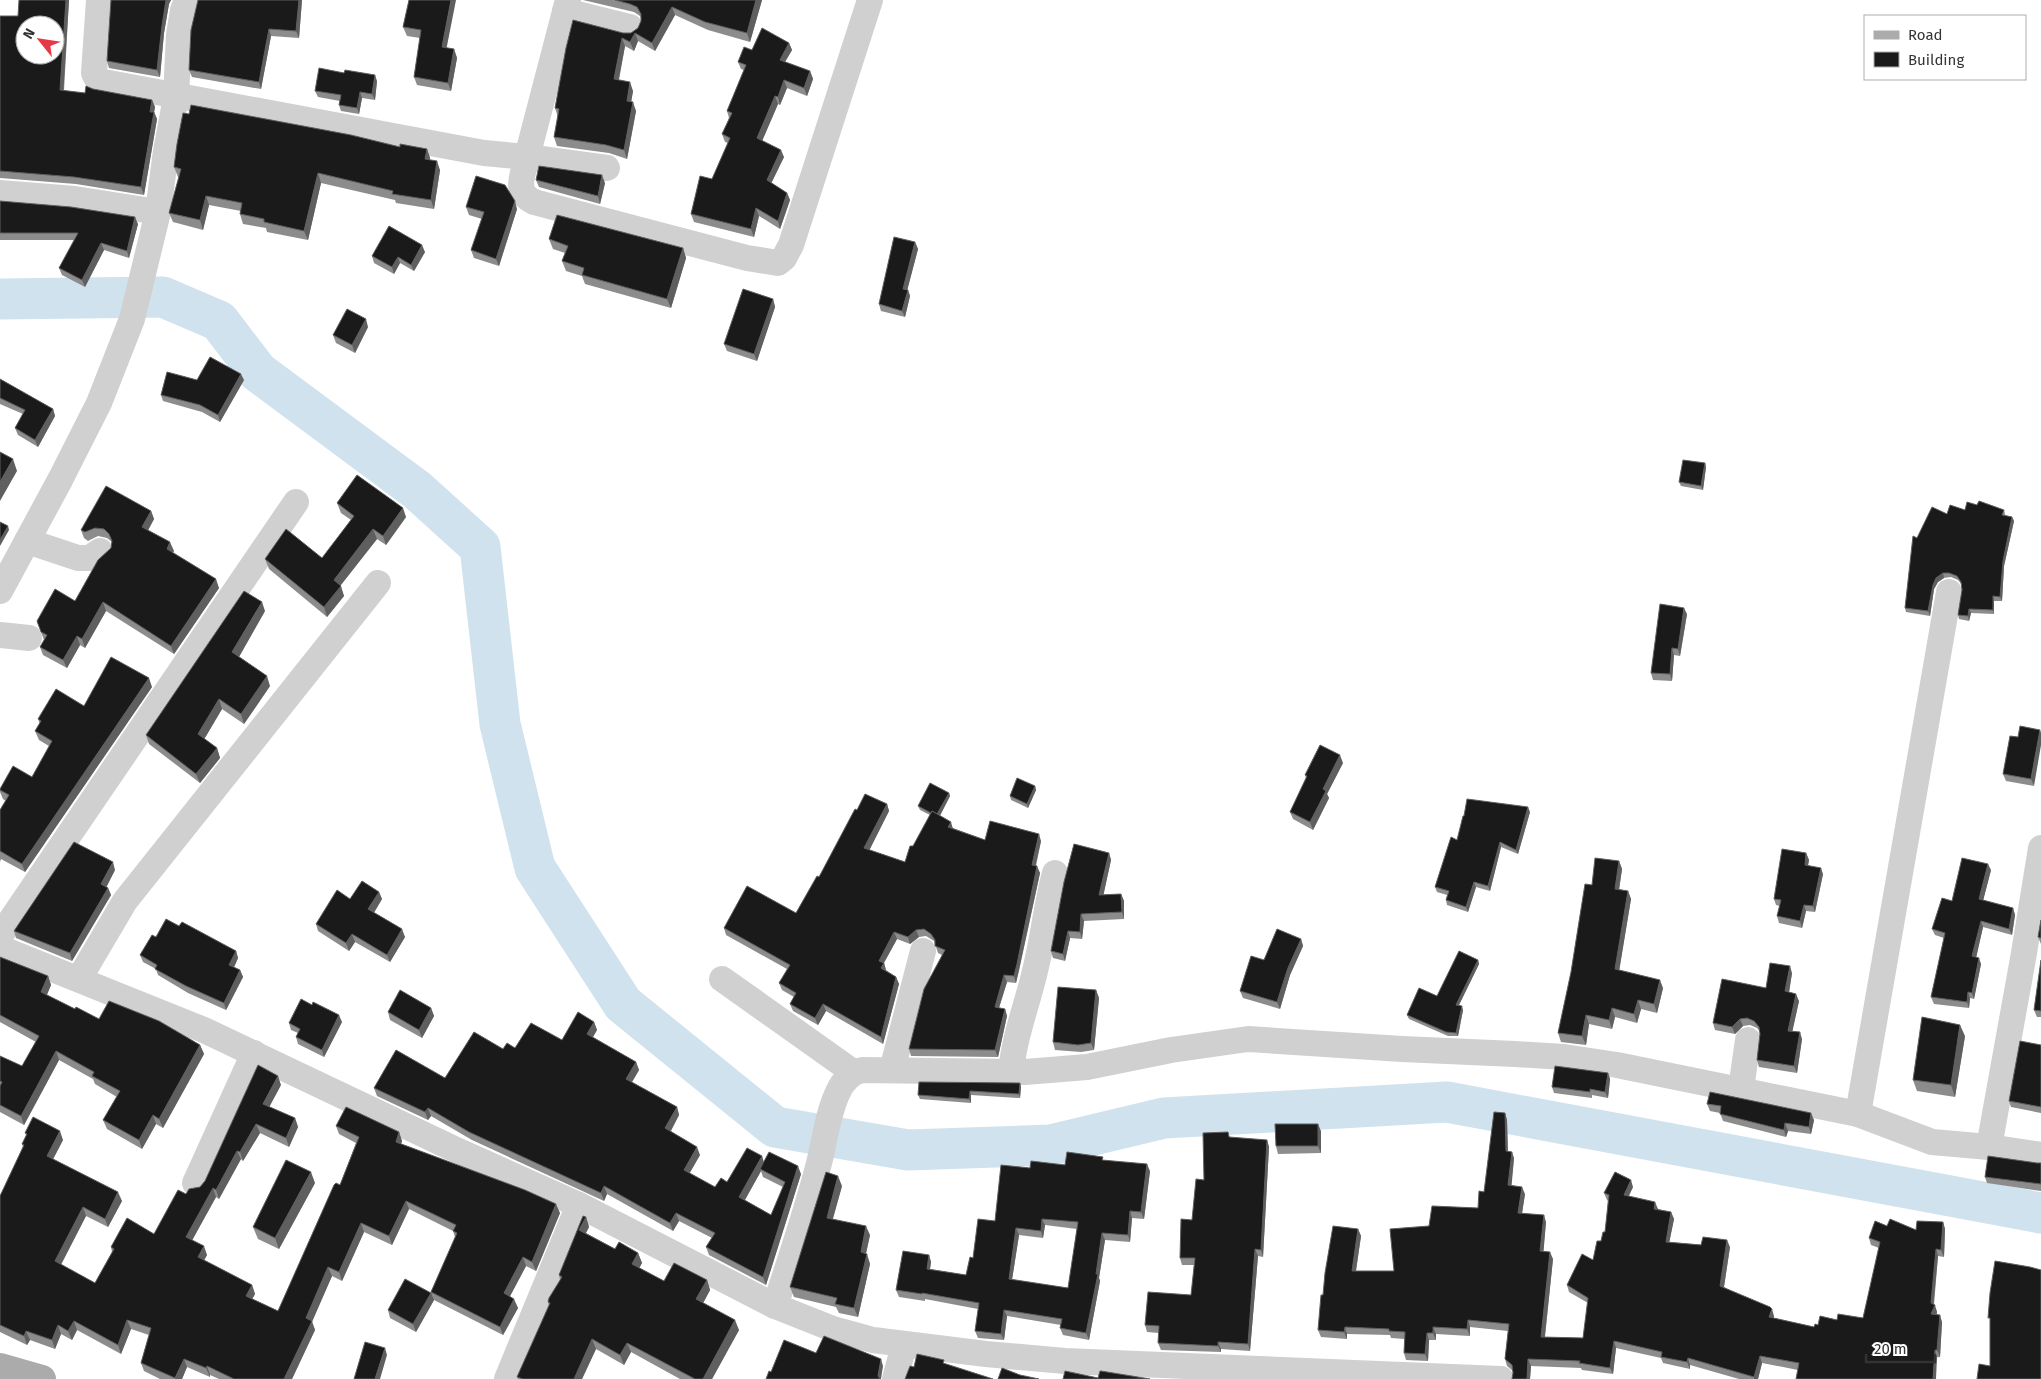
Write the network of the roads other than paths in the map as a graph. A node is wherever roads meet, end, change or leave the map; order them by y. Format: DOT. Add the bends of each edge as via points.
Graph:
graph roads {
  1 [pos="99,0"];
  2 [pos="187,0"];
  3 [pos="870,0"];
  4 [pos="567,6"];
  5 [pos="630,27"];
  6 [pos="176,97"];
  7 [pos="527,157"];
  8 [pos="607,168"];
  9 [pos="0,194"];
  10 [pos="156,223"];
  11 [pos="296,502"];
  12 [pos="27,541"];
  13 [pos="100,551"];
  14 [pos="378,583"];
  15 [pos="0,591"];
  16 [pos="1949,592"];
  17 [pos="0,635"];
  18 [pos="29,638"];
  19 [pos="2041,848"];
  20 [pos="1055,873"];
  21 [pos="0,936"];
  22 [pos="0,948"];
  23 [pos="924,951"];
  24 [pos="2033,954"];
  25 [pos="79,979"];
  26 [pos="722,979"];
  27 [pos="1748,1040"];
  28 [pos="254,1052"];
  29 [pos="892,1070"];
  30 [pos="853,1072"];
  31 [pos="1011,1072"];
  32 [pos="1741,1089"];
  33 [pos="1858,1114"];
  34 [pos="1989,1147"];
  35 [pos="2041,1155"];
  36 [pos="195,1183"];
  37 [pos="579,1205"];
  38 [pos="775,1306"];
  39 [pos="904,1345"];
  40 [pos="0,1367"];
  41 [pos="42,1379"];
  42 [pos="507,1379"];
  43 [pos="895,1379"];
  44 [pos="1501,1379"];
  1 -- 6 [label="street" via="95,78"];
  2 -- 6 [label="street" via="179,35"];
  3 -- 7 [label="street" via="791,244 778,263 747,258 534,202 527,198 521,183"];
  4 -- 5 [label="street"];
  4 -- 7 [label="street"];
  6 -- 7 [label="street" via="484,153"];
  6 -- 10 [label="street"];
  7 -- 8 [label="street"];
  9 -- 10 [label="street" via="75,199"];
  10 -- 12 [label="street" via="132,319 99,403"];
  11 -- 21 [label="street"];
  12 -- 13 [label="street" via="78,558 90,558"];
  12 -- 15 [label="street"];
  14 -- 25 [label="street" via="125,901"];
  16 -- 33 [label="street"];
  17 -- 18 [label="street"];
  19 -- 24 [label="street"];
  20 -- 31 [label="street" via="1034,974 1013,1047"];
  22 -- 25 [label="street"];
  23 -- 29 [label="street"];
  24 -- 34 [label="street"];
  25 -- 28 [label="street"];
  26 -- 30 [label="street"];
  27 -- 32 [label="street"];
  28 -- 36 [label="street"];
  28 -- 37 [label="street" via="452,1148"];
  29 -- 30 [label="street"];
  29 -- 31 [label="street"];
  30 -- 38 [label="street" via="832,1104 823,1150"];
  31 -- 32 [label="street" via="1086,1067 1248,1039 1564,1057"];
  32 -- 33 [label="street"];
  33 -- 34 [label="street" via="1932,1142"];
  34 -- 35 [label="street"];
  37 -- 38 [label="street"];
  37 -- 42 [label="street"];
  38 -- 39 [label="street" via="833,1329"];
  39 -- 43 [label="street"];
  39 -- 44 [label="street" via="1064,1361"];
  40 -- 41 [label="main road"];
}
